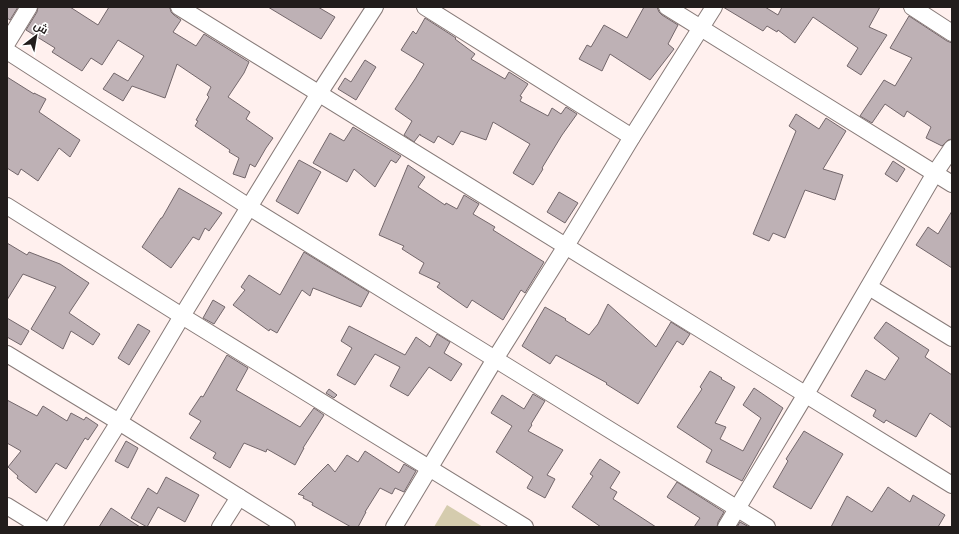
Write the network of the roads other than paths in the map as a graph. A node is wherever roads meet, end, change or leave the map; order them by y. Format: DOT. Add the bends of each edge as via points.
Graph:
graph roads {
  1 [pos="29,7"];
  2 [pos="179,7"];
  3 [pos="375,7"];
  4 [pos="425,7"];
  5 [pos="667,7"];
  6 [pos="714,7"];
  7 [pos="912,7"];
  8 [pos="700,28"];
  9 [pos="952,33"];
  10 [pos="7,43"];
  11 [pos="7,51"];
  12 [pos="318,95"];
  13 [pos="632,137"];
  14 [pos="952,148"];
  15 [pos="936,173"];
  16 [pos="952,184"];
  17 [pos="7,206"];
  18 [pos="249,207"];
  19 [pos="566,246"];
  20 [pos="869,287"];
  21 [pos="182,316"];
  22 [pos="952,338"];
  23 [pos="7,354"];
  24 [pos="495,359"];
  25 [pos="806,394"];
  26 [pos="119,422"];
  27 [pos="429,467"];
  28 [pos="952,485"];
  29 [pos="239,497"];
  30 [pos="7,506"];
  31 [pos="737,509"];
  32 [pos="41,527"];
  33 [pos="53,527"];
  34 [pos="220,527"];
  35 [pos="287,527"];
  36 [pos="394,527"];
  37 [pos="525,527"];
  38 [pos="726,527"];
  39 [pos="767,527"];
  1 -- 10 [label="street"];
  2 -- 12 [label="street"];
  3 -- 12 [label="street"];
  4 -- 13 [label="street"];
  5 -- 8 [label="street"];
  6 -- 8 [label="street"];
  7 -- 9 [label="street"];
  8 -- 13 [label="street"];
  8 -- 15 [label="street"];
  11 -- 18 [label="street"];
  12 -- 18 [label="street"];
  12 -- 19 [label="street"];
  13 -- 19 [label="street"];
  14 -- 15 [label="street"];
  15 -- 16 [label="street"];
  15 -- 20 [label="street"];
  17 -- 21 [label="street"];
  18 -- 21 [label="street"];
  18 -- 24 [label="street"];
  19 -- 24 [label="street"];
  19 -- 25 [label="street"];
  20 -- 22 [label="street"];
  20 -- 25 [label="street"];
  21 -- 26 [label="street"];
  21 -- 27 [label="street"];
  23 -- 26 [label="street"];
  24 -- 27 [label="street"];
  24 -- 31 [label="street"];
  25 -- 28 [label="street"];
  25 -- 31 [label="street"];
  26 -- 29 [label="street"];
  26 -- 33 [label="street"];
  27 -- 36 [label="street"];
  27 -- 37 [label="street"];
  29 -- 34 [label="street"];
  29 -- 35 [label="street"];
  30 -- 32 [label="street"];
  31 -- 38 [label="street"];
  31 -- 39 [label="street"];
}
